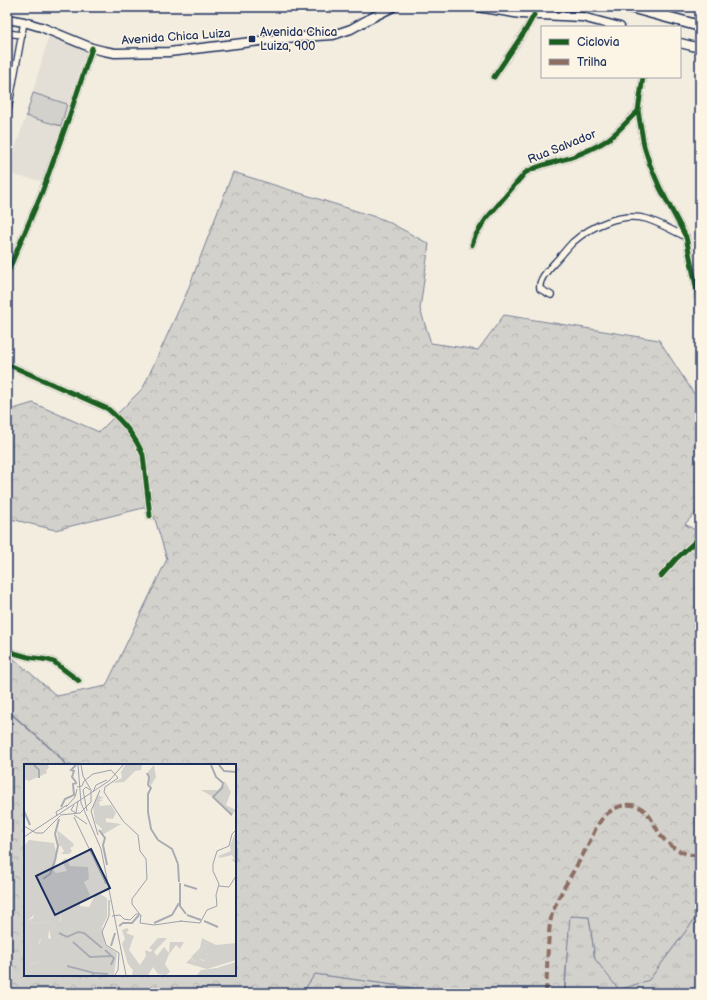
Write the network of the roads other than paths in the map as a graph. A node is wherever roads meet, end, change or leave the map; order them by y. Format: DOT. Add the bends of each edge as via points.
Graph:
graph roads {
  1 [pos="392,7"];
  2 [pos="477,7"];
  3 [pos="630,7"];
  4 [pos="534,15"];
  5 [pos="7,19"];
  6 [pos="24,22"];
  7 [pos="616,26"];
  8 [pos="700,26"];
  9 [pos="7,33"];
  10 [pos="22,35"];
  11 [pos="681,43"];
  12 [pos="92,48"];
  13 [pos="700,48"];
  14 [pos="494,77"];
  15 [pos="643,78"];
  16 [pos="9,92"];
  17 [pos="638,111"];
  18 [pos="7,116"];
  19 [pos="686,237"];
  20 [pos="472,245"];
  21 [pos="7,274"];
  22 [pos="551,295"];
  23 [pos="700,320"];
  24 [pos="7,364"];
  25 [pos="150,516"];
  26 [pos="700,537"];
  27 [pos="661,576"];
  28 [pos="7,651"];
  29 [pos="79,681"];
  1 -- 12 [label="main road, Avenida Chica Luiza" via="351,29 332,35 279,38 169,52 115,53"];
  2 -- 4 [label="main road"];
  3 -- 8 [label="highway"];
  4 -- 7 [label="main road" via="582,17"];
  4 -- 14 [label="street"];
  5 -- 6 [label="main road, Avenida Chica Luiza"];
  6 -- 10 [label="street"];
  6 -- 12 [label="main road, Avenida Chica Luiza"];
  9 -- 10 [label="street"];
  10 -- 16 [label="street"];
  11 -- 13 [label="main road"];
  12 -- 21 [label="street" via="42,192"];
  15 -- 17 [label="street"];
  16 -- 18 [label="street"];
  17 -- 19 [label="street" via="650,165"];
  17 -- 20 [label="street, Rua Salvador" via="611,138 571,157 544,163 525,174 486,219"];
  19 -- 22 [label="street" via="645,219 623,218 605,222 572,242 546,274 539,285 540,289"];
  19 -- 23 [label="street"];
  24 -- 25 [label="street" via="114,414 128,430 143,455"];
  26 -- 27 [label="street"];
  28 -- 29 [label="street" via="28,658 54,662"];
}
